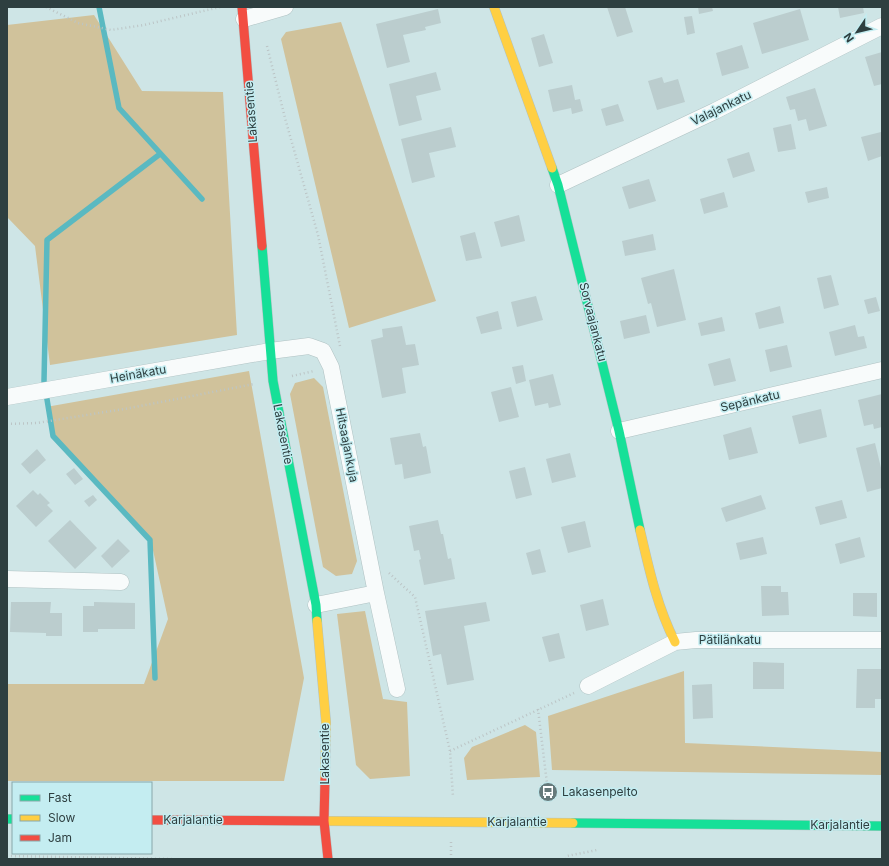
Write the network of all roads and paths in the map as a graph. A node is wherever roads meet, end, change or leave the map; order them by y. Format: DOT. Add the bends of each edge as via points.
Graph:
graph roads {
  1 [pos="46,7"];
  2 [pos="220,7"];
  3 [pos="285,7"];
  4 [pos="494,7"];
  5 [pos="243,13"];
  6 [pos="882,26"];
  7 [pos="558,185"];
  8 [pos="270,351"];
  9 [pos="331,367"];
  10 [pos="882,370"];
  11 [pos="273,381"];
  12 [pos="7,397"];
  13 [pos="7,424"];
  14 [pos="619,431"];
  15 [pos="7,579"];
  16 [pos="121,582"];
  17 [pos="376,593"];
  18 [pos="316,604"];
  19 [pos="882,640"];
  20 [pos="675,642"];
  21 [pos="588,686"];
  22 [pos="397,689"];
  23 [pos="538,709"];
  24 [pos="548,792"];
  25 [pos="453,797"];
  26 [pos="152,820"];
  27 [pos="324,821"];
  28 [pos="882,826"];
  29 [pos="451,842"];
  30 [pos="598,850"];
  31 [pos="7,856"];
  32 [pos="174,859"];
  33 [pos="328,859"];
  34 [pos="451,859"];
  35 [pos="566,859"];
  1 -- 2 [label="path" via="78,23 111,30"];
  3 -- 5 [label="street"];
  4 -- 7 [label="street, Sorvaajankatu"];
  5 -- 8 [label="street, Lakasentie"];
  6 -- 7 [label="street, Valajankatu" via="715,111"];
  7 -- 14 [label="street, Sorvaajankatu"];
  8 -- 9 [label="street, Hitsaajankuja" via="309,346 323,351"];
  8 -- 11 [label="street, Lakasentie"];
  8 -- 12 [label="street, Heinäkatu"];
  9 -- 11 [label="path"];
  9 -- 17 [label="street, Hitsaajankuja"];
  10 -- 14 [label="street, Sepänkatu"];
  11 -- 13 [label="path" via="114,411 37,423"];
  11 -- 18 [label="street, Lakasentie"];
  14 -- 20 [label="street, Sorvaajankatu" via="652,584 663,618"];
  15 -- 16 [label="street"];
  17 -- 18 [label="street"];
  17 -- 22 [label="street, Hitsaajankuja"];
  18 -- 27 [label="street, Lakasentie" via="326,722"];
  19 -- 20 [label="street, Pätilänkatu"];
  20 -- 21 [label="street, Pätilänkatu"];
  21 -- 23 [label="path"];
  23 -- 24 [label="path"];
  23 -- 25 [label="path" via="450,751"];
  26 -- 27 [label="street, Karjalantie"];
  27 -- 28 [label="street, Karjalantie"];
  27 -- 33 [label="street, Lakasentie"];
  29 -- 34 [label="path"];
  30 -- 35 [label="path" via="567,856"];
  31 -- 32 [label="path"];
}
